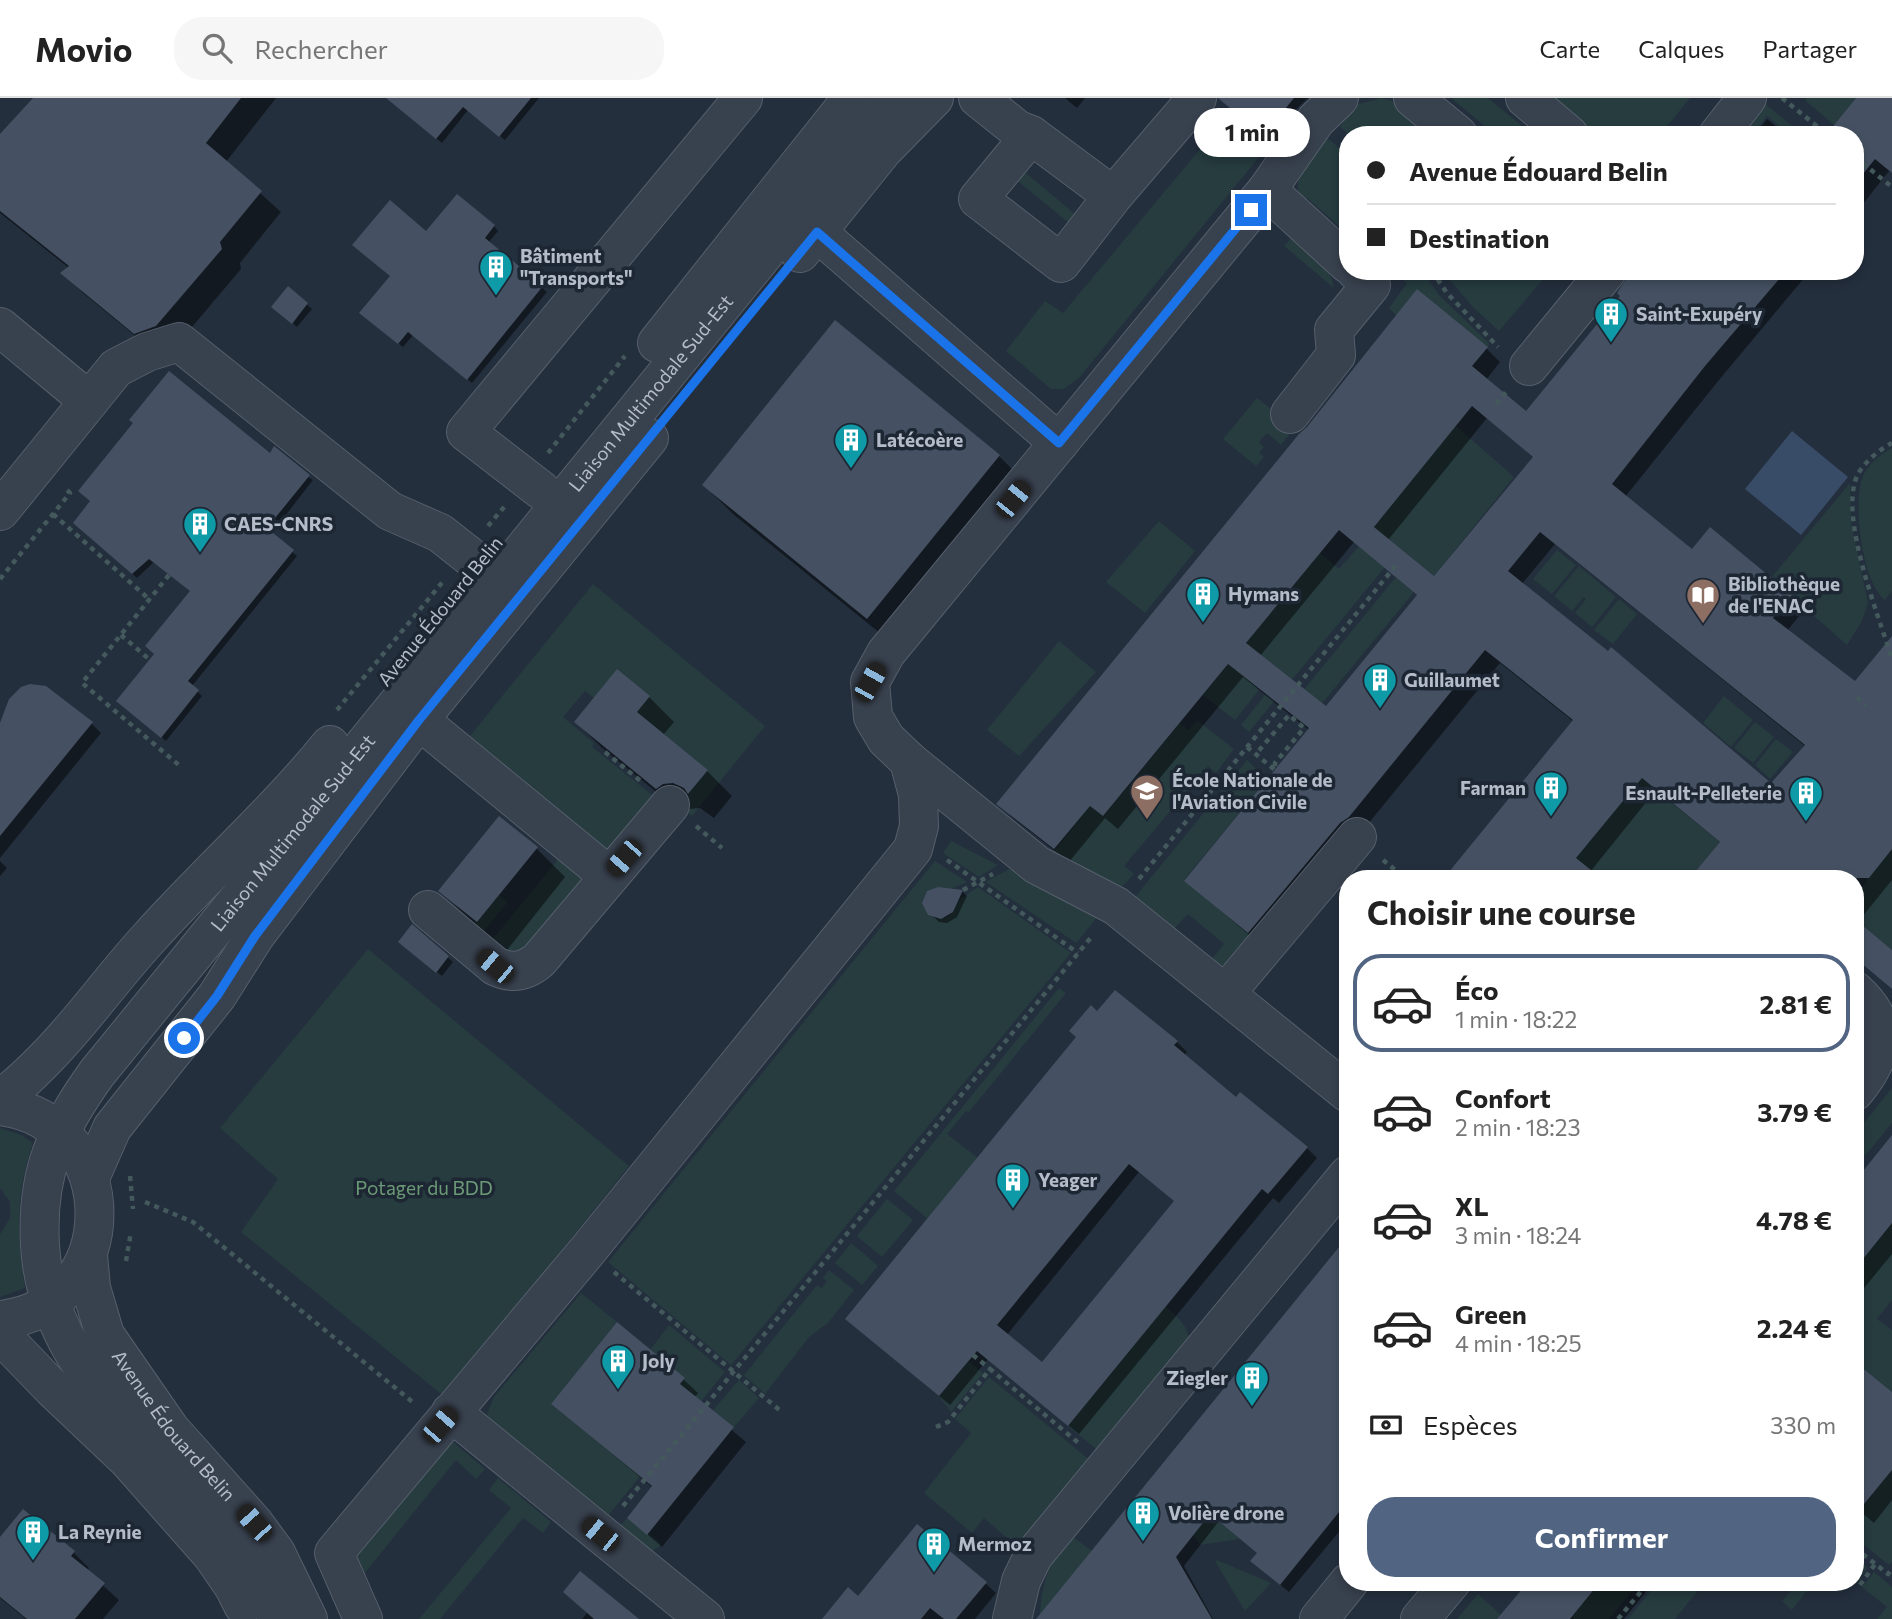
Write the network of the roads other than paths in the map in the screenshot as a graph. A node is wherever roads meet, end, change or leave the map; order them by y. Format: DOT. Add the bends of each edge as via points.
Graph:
graph roads {
  1 [pos="742,98"];
  2 [pos="852,98"];
  3 [pos="891,98"];
  4 [pos="934,98"];
  5 [pos="978,98"];
  6 [pos="1339,98"];
  7 [pos="1413,98"];
  8 [pos="1525,98"];
  9 [pos="1747,98"];
  10 [pos="1186,111"];
  11 [pos="1447,126"];
  12 [pos="1558,126"];
  13 [pos="1725,126"];
  14 [pos="1031,135"];
  15 [pos="1267,190"];
  16 [pos="1113,196"];
  17 [pos="817,232"];
  18 [pos="1339,256"];
  19 [pos="1366,280"];
  20 [pos="1597,280"];
  21 [pos="0,327"];
  22 [pos="1515,358"];
  23 [pos="89,401"];
  24 [pos="1290,414"];
  25 [pos="1059,443"];
  26 [pos="534,485"];
  27 [pos="0,511"];
  28 [pos="472,558"];
  29 [pos="419,720"];
  30 [pos="909,761"];
  31 [pos="670,805"];
  32 [pos="1357,837"];
  33 [pos="609,876"];
  34 [pos="428,910"];
  35 [pos="1225,994"];
  36 [pos="1864,999"];
  37 [pos="1864,1080"];
  38 [pos="1339,1086"];
  39 [pos="0,1098"];
  40 [pos="0,1106"];
  41 [pos="59,1131"];
  42 [pos="90,1178"];
  43 [pos="1339,1186"];
  44 [pos="88,1255"];
  45 [pos="50,1303"];
  46 [pos="0,1321"];
  47 [pos="0,1334"];
  48 [pos="445,1418"];
  49 [pos="1342,1591"];
  50 [pos="1443,1591"];
  51 [pos="250,1619"];
  52 [pos="278,1619"];
  53 [pos="308,1619"];
  54 [pos="363,1619"];
  55 [pos="705,1619"];
  56 [pos="1012,1619"];
  57 [pos="1319,1619"];
  58 [pos="1420,1619"];
  1 -- 26 [label="street" via="466,432"];
  2 -- 26 [label="street, Avenue Édouard Belin"];
  3 -- 41 [label="street, Liaison Multimodale Sud-Est" via="97,1073"];
  4 -- 17 [label="street" via="883,150"];
  5 -- 14 [label="street"];
  6 -- 15 [label="street" via="1316,120"];
  7 -- 11 [label="street"];
  8 -- 12 [label="street"];
  9 -- 13 [label="street"];
  10 -- 16 [label="street"];
  14 -- 16 [label="street"];
  14 -- 16 [label="street" via="978,199 1061,263"];
  15 -- 18 [label="street"];
  15 -- 25 [label="street"];
  17 -- 25 [label="street"];
  17 -- 29 [label="street"];
  19 -- 24 [label="street" via="1371,285 1334,330 1336,355"];
  20 -- 22 [label="street"];
  21 -- 23 [label="street"];
  23 -- 27 [label="street"];
  23 -- 28 [label="street" via="116,368 179,342 390,510 440,533"];
  25 -- 30 [label="street" via="886,653 870,682 873,717 886,739"];
  26 -- 28 [label="street, Avenue Édouard Belin"];
  28 -- 39 [label="street, Avenue Édouard Belin" via="308,772 147,939 69,1036"];
  29 -- 33 [label="street"];
  29 -- 42 [label="street" via="255,936 217,996 112,1128"];
  30 -- 35 [label="street" via="1037,865 1116,906"];
  30 -- 48 [label="street" via="918,795 919,827 912,849 588,1250"];
  31 -- 33 [label="street"];
  32 -- 35 [label="street"];
  33 -- 34 [label="street" via="539,960 516,972 495,966"];
  35 -- 38 [label="street"];
  36 -- 37 [label="street" via="1881,1029 1879,1051"];
  40 -- 41 [label="street" via="38,1117"];
  41 -- 42 [label="street" via="78,1153"];
  41 -- 45 [label="street, Liaison Multimodale Sud-Est" via="42,1188 39,1228"];
  42 -- 44 [label="street" via="96,1203"];
  43 -- 56 [label="street" via="1033,1556"];
  44 -- 45 [label="street" via="72,1282"];
  44 -- 53 [label="street, Avenue Édouard Belin" via="105,1335 170,1429 276,1553"];
  45 -- 46 [label="street"];
  45 -- 52 [label="street, Liaison Multimodale Sud-Est" via="62,1333 94,1383 236,1542"];
  47 -- 51 [label="street" via="128,1460 212,1555"];
  48 -- 54 [label="street" via="334,1553"];
  48 -- 55 [label="street"];
  49 -- 57 [label="street"];
  50 -- 58 [label="street"];
}
